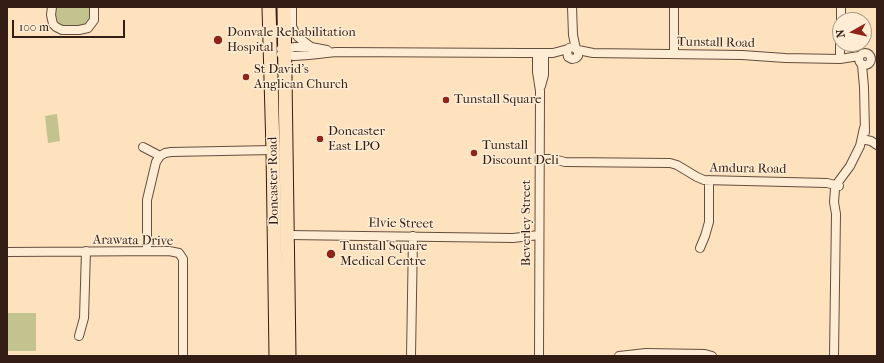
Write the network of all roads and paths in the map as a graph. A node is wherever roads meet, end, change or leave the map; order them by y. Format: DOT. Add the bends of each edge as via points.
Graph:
graph roads {
  1 [pos="52,7"];
  2 [pos="94,7"];
  3 [pos="270,7"];
  4 [pos="284,7"];
  5 [pos="292,7"];
  6 [pos="572,7"];
  7 [pos="674,7"];
  8 [pos="311,47"];
  9 [pos="270,52"];
  10 [pos="285,52"];
  11 [pos="336,52"];
  12 [pos="573,52"];
  13 [pos="840,52"];
  14 [pos="540,53"];
  15 [pos="674,54"];
  16 [pos="840,59"];
  17 [pos="868,61"];
  18 [pos="864,139"];
  19 [pos="877,145"];
  20 [pos="143,147"];
  21 [pos="273,150"];
  22 [pos="160,156"];
  23 [pos="540,161"];
  24 [pos="709,180"];
  25 [pos="838,183"];
  26 [pos="288,235"];
  27 [pos="413,236"];
  28 [pos="539,238"];
  29 [pos="700,248"];
  30 [pos="147,251"];
  31 [pos="7,252"];
  32 [pos="86,252"];
  33 [pos="79,336"];
  34 [pos="183,356"];
  35 [pos="276,356"];
  36 [pos="289,356"];
  37 [pos="411,356"];
  38 [pos="538,356"];
  39 [pos="619,356"];
  40 [pos="712,356"];
  41 [pos="834,356"];
  1 -- 2 [label="street" via="51,15 56,27 62,30 79,30 88,28 94,20"];
  3 -- 9 [label="main road, Doncaster Road"];
  4 -- 10 [label="main road, Doncaster Road"];
  5 -- 8 [label="street" via="292,26 298,37"];
  6 -- 12 [label="street"];
  7 -- 15 [label="street"];
  8 -- 10 [label="street, Tunstall Road" via="292,47"];
  8 -- 11 [label="street, Tunstall Road"];
  9 -- 10 [label="street, Tunstall Road"];
  9 -- 21 [label="main road, Doncaster Road"];
  10 -- 11 [label="street, Tunstall Road" via="309,55"];
  10 -- 26 [label="main road, Doncaster Road"];
  11 -- 14 [label="street, Tunstall Road"];
  12 -- 14 [label="street, Tunstall Road"];
  12 -- 15 [label="street, Tunstall Road"];
  13 -- 16 [label="street"];
  14 -- 23 [label="street, Beverley Street" via="537,72 540,91"];
  15 -- 16 [label="street, Tunstall Road"];
  16 -- 17 [label="street, Tunstall Road"];
  17 -- 18 [label="street" via="864,87"];
  18 -- 19 [label="street"];
  18 -- 25 [label="street" via="862,152"];
  20 -- 22 [label="street"];
  21 -- 22 [label="street" via="171,152"];
  21 -- 35 [label="main road, Doncaster Road"];
  22 -- 30 [label="street" via="156,162 147,200"];
  23 -- 24 [label="street, Amdura Road" via="670,163 700,179"];
  23 -- 28 [label="street, Beverley Street"];
  24 -- 25 [label="street, Amdura Road"];
  24 -- 29 [label="street" via="708,222"];
  25 -- 41 [label="street" via="834,195"];
  26 -- 27 [label="street, Elvie Street"];
  26 -- 36 [label="main road, Doncaster Road"];
  27 -- 28 [label="street, Elvie Street"];
  27 -- 37 [label="street"];
  28 -- 38 [label="street, Beverley Street"];
  30 -- 32 [label="street, Arawata Drive"];
  30 -- 34 [label="street, Arawata Drive" via="174,251 183,259"];
  31 -- 32 [label="street, Arawata Drive"];
  32 -- 33 [label="street" via="84,318"];
  39 -- 40 [label="street" via="646,353"];
}
